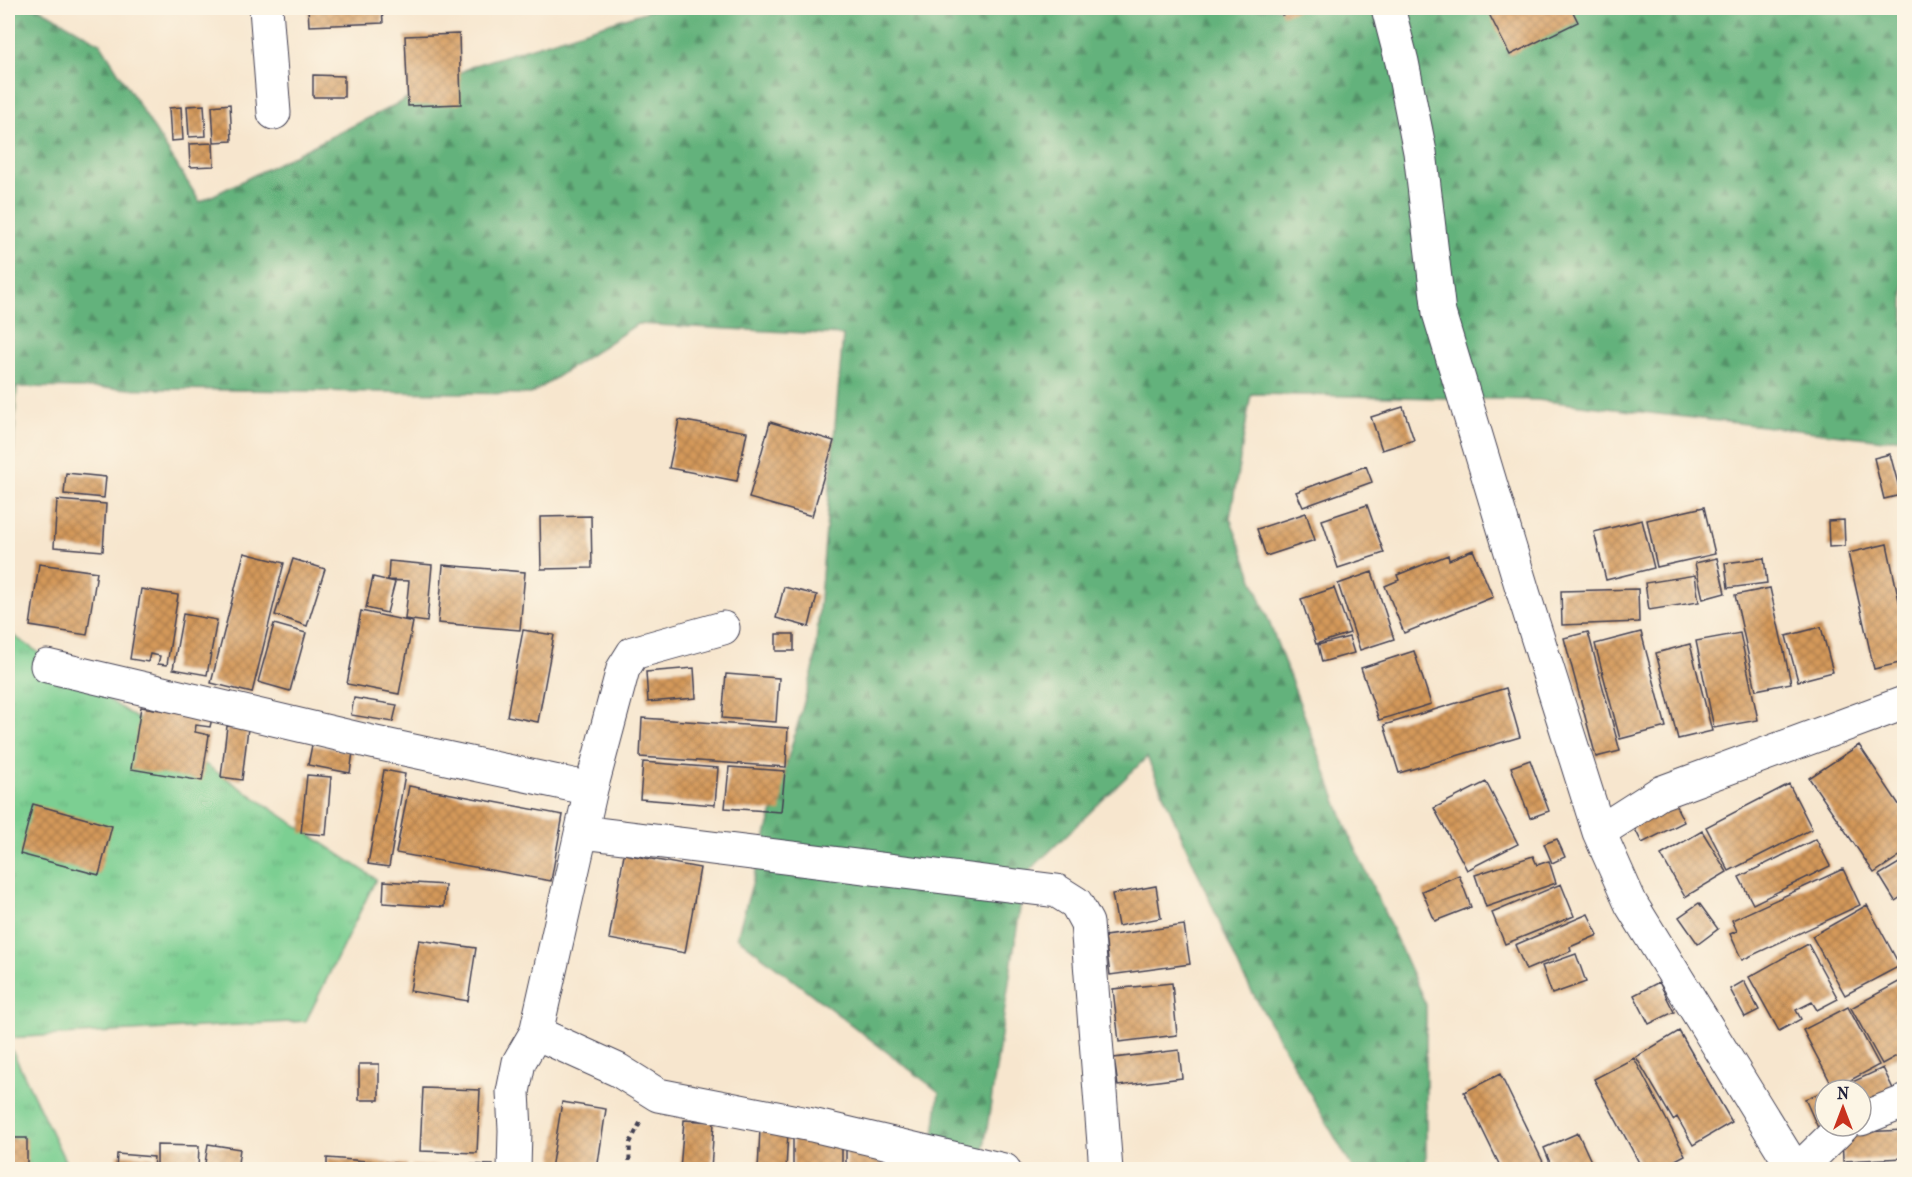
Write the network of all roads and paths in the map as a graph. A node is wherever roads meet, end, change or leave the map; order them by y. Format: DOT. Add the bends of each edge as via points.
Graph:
graph roads {
  1 [pos="266,8"];
  2 [pos="1388,8"];
  3 [pos="274,113"];
  4 [pos="723,628"];
  5 [pos="47,666"];
  6 [pos="1905,703"];
  7 [pos="591,789"];
  8 [pos="582,832"];
  9 [pos="1599,832"];
  10 [pos="536,1034"];
  11 [pos="658,1095"];
  12 [pos="1905,1102"];
  13 [pos="1873,1114"];
  14 [pos="1829,1138"];
  15 [pos="514,1170"];
  16 [pos="629,1170"];
  17 [pos="1004,1170"];
  18 [pos="1107,1170"];
  19 [pos="1796,1170"];
  1 -- 3 [label="street"];
  2 -- 9 [label="street" via="1420,152 1439,313"];
  4 -- 7 [label="street" via="633,653 623,669"];
  5 -- 7 [label="street"];
  6 -- 9 [label="street" via="1660,793"];
  7 -- 8 [label="street"];
  8 -- 10 [label="street"];
  8 -- 18 [label="street" via="1057,891 1077,903 1087,923"];
  9 -- 19 [label="street" via="1631,904"];
  10 -- 11 [label="street" via="618,1070"];
  10 -- 15 [label="street" via="519,1062 513,1092"];
  11 -- 16 [label="path" via="630,1143"];
  11 -- 17 [label="street" via="812,1125"];
  12 -- 13 [label="street"];
  14 -- 19 [label="street"];
}
